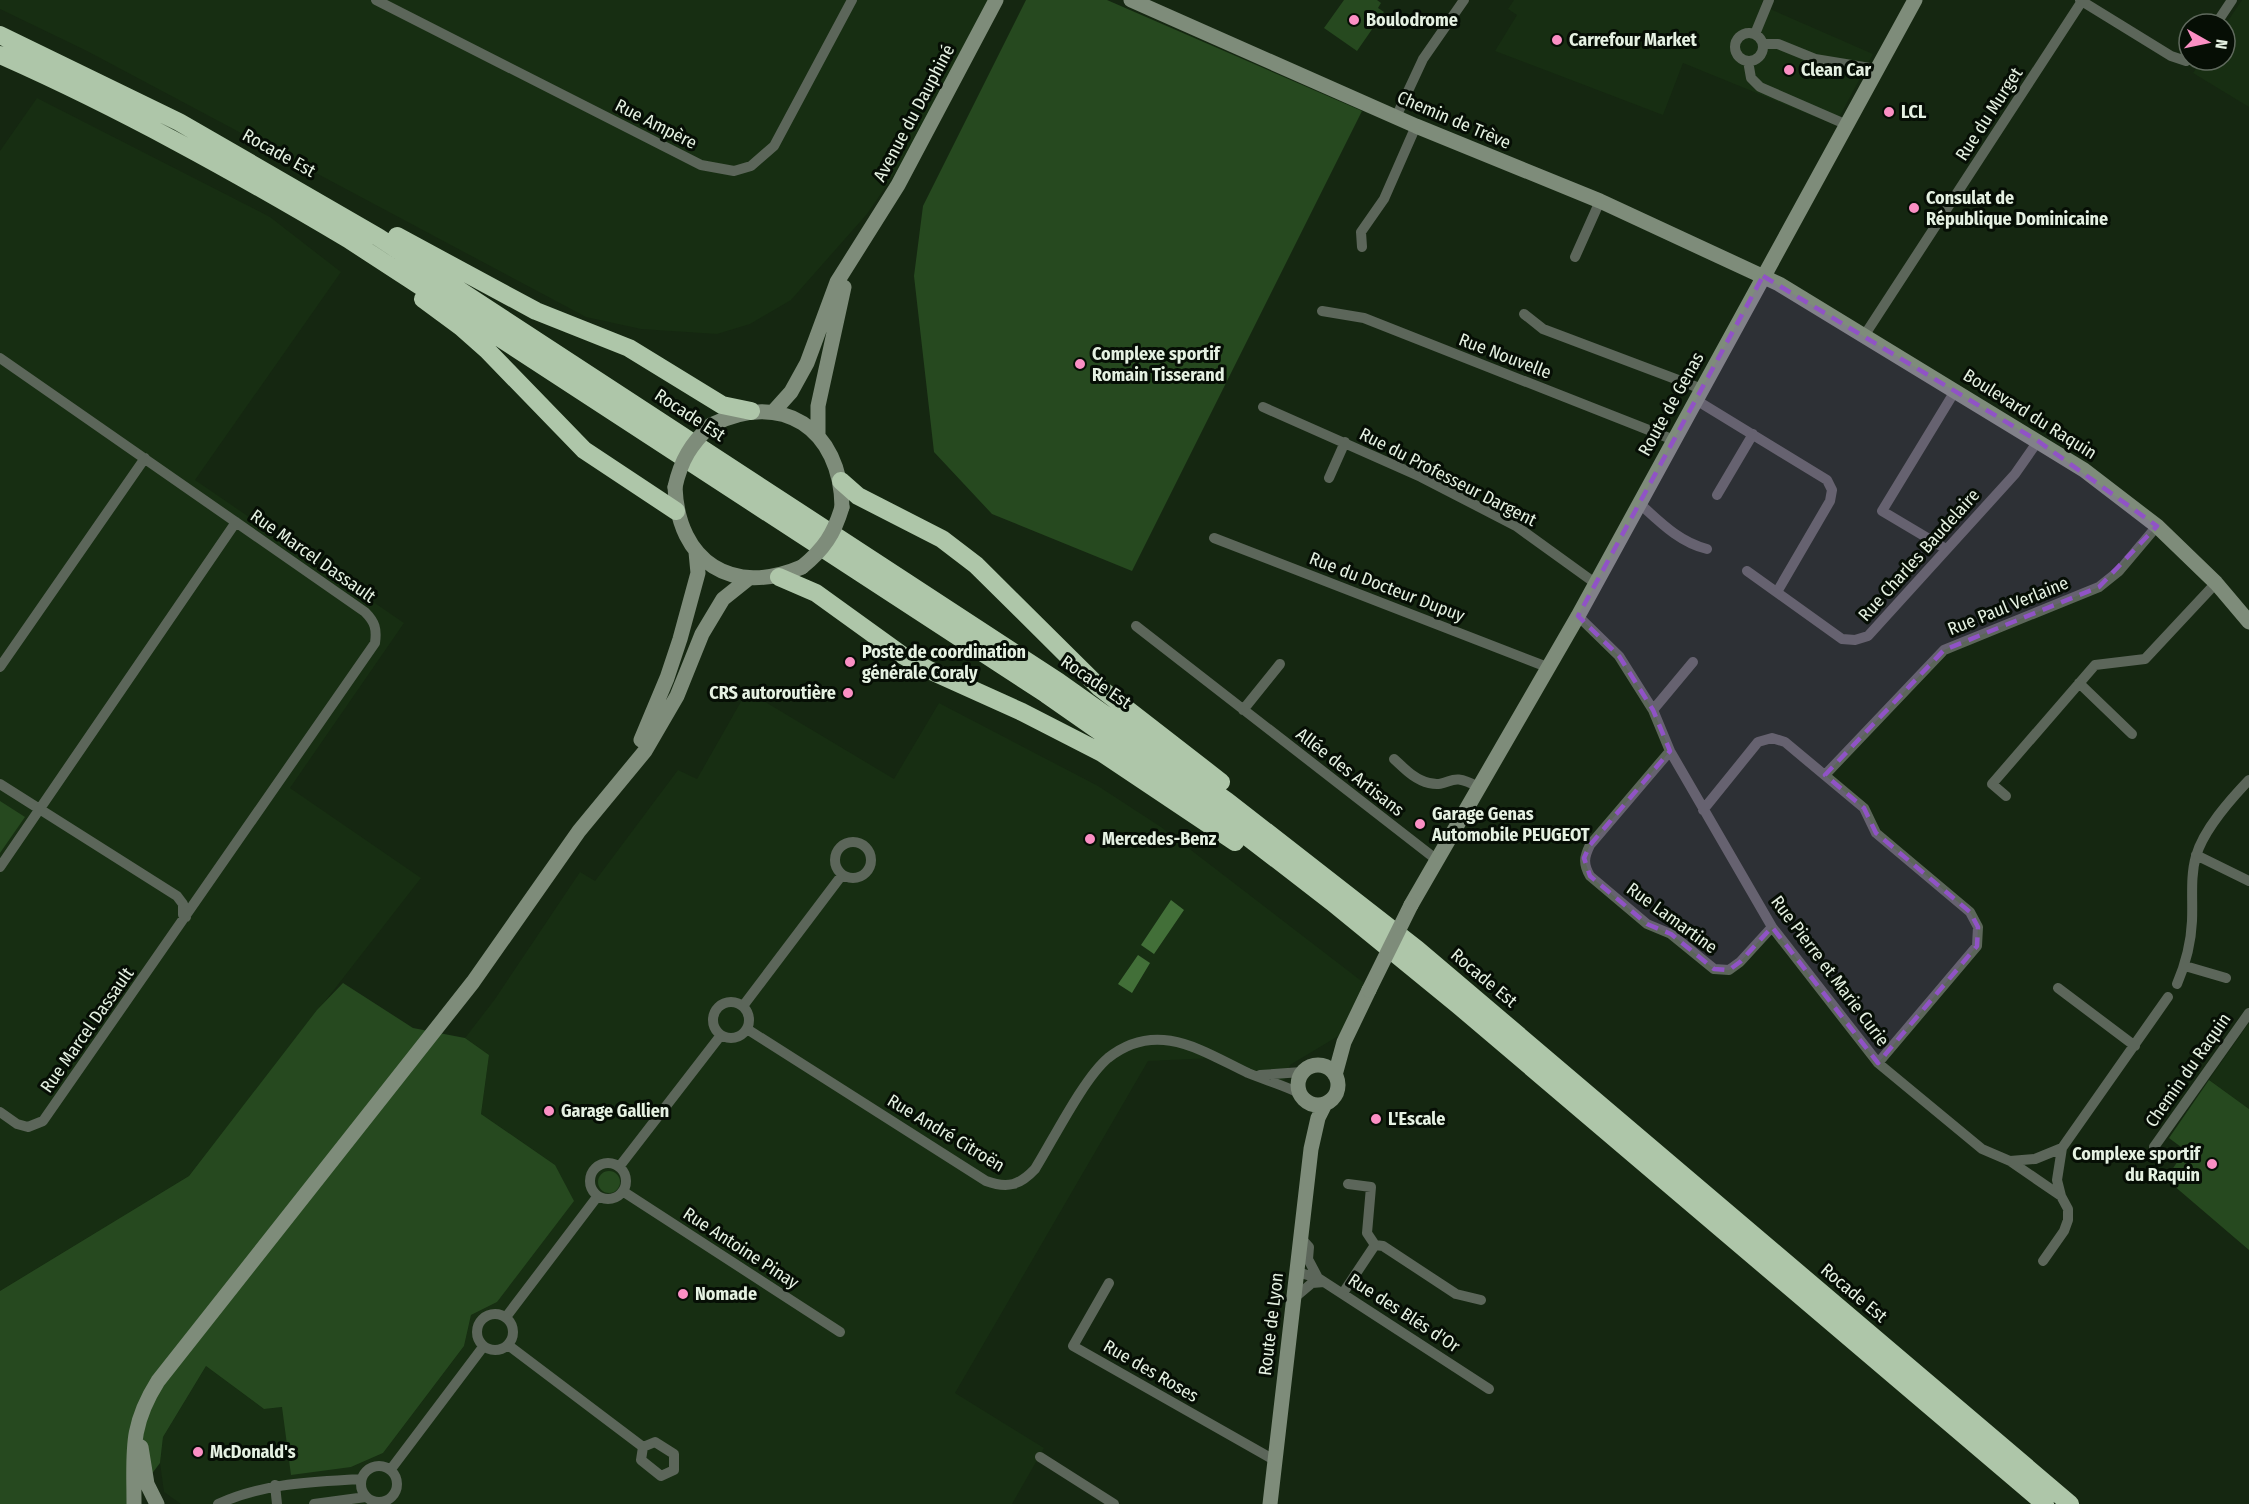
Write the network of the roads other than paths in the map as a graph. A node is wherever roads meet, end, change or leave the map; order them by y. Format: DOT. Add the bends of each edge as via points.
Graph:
graph roads {
  1 [pos="376,0"];
  2 [pos="852,0"];
  3 [pos="996,0"];
  4 [pos="1131,0"];
  5 [pos="1464,0"];
  6 [pos="1769,0"];
  7 [pos="1915,0"];
  8 [pos="2081,0"];
  9 [pos="1755,34"];
  10 [pos="0,35"];
  11 [pos="1763,44"];
  12 [pos="0,55"];
  13 [pos="2177,57"];
  14 [pos="1748,61"];
  15 [pos="1876,69"];
  16 [pos="1396,117"];
  17 [pos="1845,124"];
  18 [pos="1416,126"];
  19 [pos="316,199"];
  20 [pos="1600,201"];
  21 [pos="348,239"];
  22 [pos="862,242"];
  23 [pos="1362,247"];
  24 [pos="1575,257"];
  25 [pos="1763,276"];
  26 [pos="1322,311"];
  27 [pos="1524,314"];
  28 [pos="1864,336"];
  29 [pos="0,358"];
  30 [pos="1955,391"];
  31 [pos="1699,395"];
  32 [pos="1263,407"];
  33 [pos="751,411"];
  34 [pos="773,412"];
  35 [pos="1753,434"];
  36 [pos="819,436"];
  37 [pos="1674,440"];
  38 [pos="2038,441"];
  39 [pos="1345,442"];
  40 [pos="145,458"];
  41 [pos="1329,478"];
  42 [pos="842,481"];
  43 [pos="1717,495"];
  44 [pos="1639,503"];
  45 [pos="676,511"];
  46 [pos="236,522"];
  47 [pos="2157,526"];
  48 [pos="1214,538"];
  49 [pos="1707,549"];
  50 [pos="1946,549"];
  51 [pos="696,552"];
  52 [pos="1747,571"];
  53 [pos="779,577"];
  54 [pos="748,579"];
  55 [pos="1595,583"];
  56 [pos="2216,583"];
  57 [pos="1776,592"];
  58 [pos="1578,616"];
  59 [pos="2249,622"];
  60 [pos="1136,626"];
  61 [pos="1694,662"];
  62 [pos="1280,664"];
  63 [pos="0,667"];
  64 [pos="1547,667"];
  65 [pos="2079,684"];
  66 [pos="1243,710"];
  67 [pos="1653,710"];
  68 [pos="2132,734"];
  69 [pos="1670,751"];
  70 [pos="1394,759"];
  71 [pos="1825,775"];
  72 [pos="2249,780"];
  73 [pos="617,782"];
  74 [pos="0,784"];
  75 [pos="1478,788"];
  76 [pos="2006,796"];
  77 [pos="40,810"];
  78 [pos="1703,810"];
  79 [pos="2196,855"];
  80 [pos="1437,860"];
  81 [pos="0,867"];
  82 [pos="1321,872"];
  83 [pos="842,875"];
  84 [pos="2249,881"];
  85 [pos="1332,902"];
  86 [pos="186,917"];
  87 [pos="1772,927"];
  88 [pos="2185,966"];
  89 [pos="2226,978"];
  90 [pos="2177,984"];
  91 [pos="2058,988"];
  92 [pos="2168,997"];
  93 [pos="743,1006"];
  94 [pos="2249,1013"];
  95 [pos="747,1029"];
  96 [pos="721,1035"];
  97 [pos="1344,1042"];
  98 [pos="2135,1046"];
  99 [pos="1878,1063"];
  100 [pos="1316,1065"];
  101 [pos="1302,1072"];
  102 [pos="1254,1075"];
  103 [pos="1335,1075"];
  104 [pos="1302,1097"];
  105 [pos="1324,1104"];
  106 [pos="0,1112"];
  107 [pos="2154,1147"];
  108 [pos="2062,1148"];
  109 [pos="1311,1149"];
  110 [pos="2010,1161"];
  111 [pos="619,1167"];
  112 [pos="1348,1184"];
  113 [pos="624,1192"];
  114 [pos="2061,1196"];
  115 [pos="597,1197"];
  116 [pos="1301,1238"];
  117 [pos="1374,1245"];
  118 [pos="2043,1261"];
  119 [pos="1297,1272"];
  120 [pos="1321,1280"];
  121 [pos="1109,1283"];
  122 [pos="1343,1293"];
  123 [pos="1293,1299"];
  124 [pos="1481,1300"];
  125 [pos="506,1317"];
  126 [pos="840,1332"];
  127 [pos="508,1345"];
  128 [pos="483,1347"];
  129 [pos="172,1366"];
  130 [pos="1490,1389"];
  131 [pos="644,1447"];
  132 [pos="1040,1457"];
  133 [pos="1274,1460"];
  134 [pos="391,1469"];
  135 [pos="362,1479"];
  136 [pos="328,1481"];
  137 [pos="275,1485"];
  138 [pos="366,1497"];
  139 [pos="332,1501"];
  140 [pos="134,1504"];
  141 [pos="157,1504"];
  142 [pos="218,1504"];
  143 [pos="277,1504"];
  144 [pos="314,1504"];
  145 [pos="1114,1504"];
  146 [pos="1270,1504"];
  147 [pos="2044,1504"];
  148 [pos="2070,1504"];
  1 -- 2 [label="street, Rue Ampère" via="701,165 734,171 751,166 774,146"];
  3 -- 22 [label="street, Avenue du Dauphiné" via="898,185"];
  4 -- 16 [label="street, Chemin de Trève"];
  5 -- 16 [label="street" via="1423,59"];
  6 -- 9 [label="street"];
  7 -- 15 [label="street, Route de Genas"];
  8 -- 13 [label="street"];
  8 -- 28 [label="street, Rue du Murget"];
  9 -- 11 [label="street"];
  9 -- 14 [label="street" via="1746,33 1735,42 1737,55"];
  10 -- 19 [label="highway, Rocade Est" via="170,117"];
  11 -- 14 [label="street" via="1759,57"];
  11 -- 15 [label="street" via="1778,44 1815,59"];
  12 -- 21 [label="highway, Rocade Est" via="134,118"];
  14 -- 17 [label="street" via="1751,78 1760,87"];
  15 -- 17 [label="street, Route de Genas"];
  16 -- 18 [label="street, Chemin de Trève"];
  17 -- 25 [label="street, Route de Genas"];
  18 -- 20 [label="street, Chemin de Trève"];
  18 -- 23 [label="street" via="1384,199 1361,232"];
  19 -- 33 [label="highway" via="338,202 484,285 536,311 629,348 722,405"];
  19 -- 82 [label="highway, Rocade Est" via="1059,682"];
  20 -- 24 [label="street"];
  20 -- 25 [label="street, Chemin de Trève"];
  21 -- 45 [label="highway" via="356,254 462,327 584,450"];
  21 -- 85 [label="highway, Rocade Est" via="1046,694 1219,815"];
  22 -- 34 [label="street, Avenue du Dauphiné" via="837,282 807,363 791,392"];
  22 -- 36 [label="street, Avenue du Dauphiné" via="845,284 826,360 818,406"];
  25 -- 28 [label="street, Boulevard du Raquin"];
  25 -- 31 [label="street, Route de Genas"];
  26 -- 37 [label="street, Rue Nouvelle" via="1364,318"];
  27 -- 31 [label="street" via="1543,329"];
  28 -- 30 [label="street, Boulevard du Raquin"];
  29 -- 40 [label="street, Rue Marcel Dassault"];
  30 -- 38 [label="street, Boulevard du Raquin"];
  30 -- 50 [label="street" via="1882,511"];
  31 -- 35 [label="street"];
  31 -- 37 [label="street, Route de Genas"];
  32 -- 39 [label="street, Rue du Professeur Dargent"];
  33 -- 34 [label="street"];
  33 -- 45 [label="street, bridge" via="711,425 689,449 675,486"];
  34 -- 36 [label="street" via="798,420"];
  35 -- 43 [label="street"];
  35 -- 57 [label="street" via="1827,480 1832,490 1830,501"];
  36 -- 42 [label="street"];
  37 -- 44 [label="street, Route de Genas"];
  38 -- 47 [label="street, Boulevard du Raquin" via="2084,470"];
  38 -- 50 [label="street, Rue Charles Baudelaire" via="2015,474"];
  39 -- 41 [label="street, Rue du Professeur Dargent"];
  39 -- 55 [label="street, Rue du Professeur Dargent" via="1515,526"];
  40 -- 46 [label="street, Rue Marcel Dassault"];
  40 -- 63 [label="street"];
  42 -- 53 [label="street, bridge" via="842,507 835,531 802,567"];
  42 -- 82 [label="highway" via="858,496 942,539 976,565 1100,688 1318,858"];
  44 -- 49 [label="street" via="1670,532"];
  44 -- 55 [label="street, Route de Genas"];
  45 -- 51 [label="street" via="683,533"];
  46 -- 77 [label="street"];
  46 -- 86 [label="street, Rue Marcel Dassault" via="365,612 377,630 375,643"];
  47 -- 56 [label="street, Boulevard du Raquin"];
  47 -- 71 [label="street, Rue Paul Verlaine" via="2119,571 2099,587 1944,650"];
  48 -- 64 [label="street, Rue du Docteur Dupuy"];
  50 -- 57 [label="street, Rue Charles Baudelaire" via="1868,636 1856,640 1831,633"];
  51 -- 54 [label="street" via="720,570"];
  51 -- 73 [label="street" via="698,573 667,678 647,729"];
  52 -- 57 [label="street, Rue Charles Baudelaire"];
  53 -- 54 [label="street"];
  53 -- 85 [label="highway" via="823,597 929,670 1102,753 1314,899"];
  54 -- 73 [label="street" via="723,598 702,634 677,696 645,751"];
  55 -- 58 [label="street, Route de Genas"];
  56 -- 59 [label="street, Boulevard du Raquin"];
  56 -- 65 [label="street" via="2145,659 2096,665"];
  58 -- 64 [label="street, Route de Genas"];
  58 -- 67 [label="street, Rue Pierre et Marie Curie" via="1619,656"];
  60 -- 66 [label="street, Allée des Artisans"];
  61 -- 67 [label="street"];
  62 -- 66 [label="street"];
  64 -- 75 [label="street, Route de Genas"];
  65 -- 68 [label="street"];
  65 -- 76 [label="street" via="1992,784"];
  66 -- 80 [label="street, Allée des Artisans"];
  67 -- 69 [label="street, Rue Pierre et Marie Curie"];
  69 -- 78 [label="street, Rue Pierre et Marie Curie"];
  69 -- 87 [label="street, Rue Lamartine" via="1590,845 1584,858 1590,876 1647,924 1671,934 1713,969 1729,970"];
  70 -- 75 [label="street" via="1410,775 1430,783 1463,778"];
  71 -- 78 [label="street" via="1785,742 1772,738 1758,742"];
  71 -- 99 [label="street" via="1864,808 1876,833 1970,912 1978,927 1977,946"];
  72 -- 79 [label="street" via="2224,806"];
  73 -- 129 [label="street" via="473,982"];
  74 -- 77 [label="street"];
  75 -- 80 [label="street, Route de Genas"];
  77 -- 81 [label="street"];
  77 -- 86 [label="street" via="177,896"];
  78 -- 87 [label="street, Rue Pierre et Marie Curie"];
  79 -- 84 [label="street"];
  79 -- 88 [label="street"];
  80 -- 97 [label="street, bridge"];
  82 -- 148 [label="highway, Rocade Est" via="1417,949"];
  83 -- 93 [label="street"];
  85 -- 147 [label="highway, Rocade Est"];
  86 -- 106 [label="street, Rue Marcel Dassault" via="43,1121 28,1127"];
  87 -- 99 [label="street, Rue Pierre et Marie Curie"];
  88 -- 89 [label="street"];
  88 -- 90 [label="street"];
  91 -- 98 [label="street"];
  92 -- 98 [label="street"];
  93 -- 95 [label="street" via="749,1019"];
  93 -- 96 [label="street" via="728,1002 716,1008 712,1022"];
  94 -- 107 [label="street, Chemin du Raquin"];
  95 -- 96 [label="street" via="737,1037"];
  95 -- 102 [label="street, Rue André Citroën" via="999,1186 1024,1181 1035,1169 1091,1077 1124,1048 1156,1040 1178,1042 1195,1046"];
  96 -- 111 [label="street"];
  97 -- 100 [label="street"];
  97 -- 103 [label="street"];
  98 -- 108 [label="street"];
  99 -- 110 [label="street, Rue Pierre et Marie Curie" via="1951,1126 1982,1149"];
  100 -- 101 [label="street"];
  100 -- 103 [label="street" via="1326,1066"];
  101 -- 102 [label="street, Rue André Citroën"];
  101 -- 104 [label="street" via="1298,1083"];
  102 -- 104 [label="street, Rue André Citroën"];
  103 -- 105 [label="street" via="1337,1092"];
  104 -- 105 [label="street" via="1314,1105"];
  104 -- 109 [label="street, Route de Lyon"];
  105 -- 109 [label="street, Route de Lyon"];
  108 -- 110 [label="street" via="2035,1159"];
  108 -- 114 [label="street" via="2057,1180"];
  109 -- 116 [label="street, Route de Lyon"];
  110 -- 114 [label="street, Rue Pierre et Marie Curie"];
  111 -- 113 [label="street" via="626,1176"];
  111 -- 115 [label="street" via="604,1163 592,1172 590,1184"];
  112 -- 117 [label="street" via="1371,1187 1367,1233"];
  113 -- 115 [label="street" via="611,1200"];
  113 -- 126 [label="street, Rue Antoine Pinay"];
  114 -- 118 [label="street" via="2068,1209 2068,1220"];
  115 -- 125 [label="street"];
  116 -- 119 [label="street, Route de Lyon"];
  116 -- 120 [label="street" via="1309,1247 1308,1259"];
  117 -- 122 [label="street"];
  117 -- 124 [label="street" via="1383,1246 1464,1298"];
  119 -- 120 [label="street, Rue des Blés d'Or"];
  119 -- 123 [label="street, Route de Lyon"];
  120 -- 122 [label="street, Rue des Blés d'Or"];
  120 -- 123 [label="street"];
  121 -- 133 [label="street, Rue des Roses" via="1073,1346"];
  122 -- 130 [label="street, Rue des Blés d'Or"];
  123 -- 133 [label="street, Route de Lyon"];
  125 -- 127 [label="street" via="513,1328"];
  125 -- 128 [label="street" via="494,1314 479,1322 476,1334"];
  127 -- 128 [label="street" via="498,1351"];
  127 -- 131 [label="street"];
  128 -- 134 [label="street"];
  129 -- 140 [label="street" via="144,1403 137,1423"];
  129 -- 141 [label="street" via="144,1423 141,1449 147,1484"];
  132 -- 145 [label="street"];
  133 -- 146 [label="street, Route de Lyon"];
  134 -- 135 [label="street" via="373,1467"];
  134 -- 138 [label="street" via="398,1485 393,1497 382,1502"];
  135 -- 136 [label="street"];
  135 -- 138 [label="street"];
  136 -- 137 [label="street"];
  136 -- 139 [label="street"];
  137 -- 142 [label="street"];
  137 -- 143 [label="street"];
  138 -- 139 [label="street"];
  139 -- 144 [label="street"];
}
